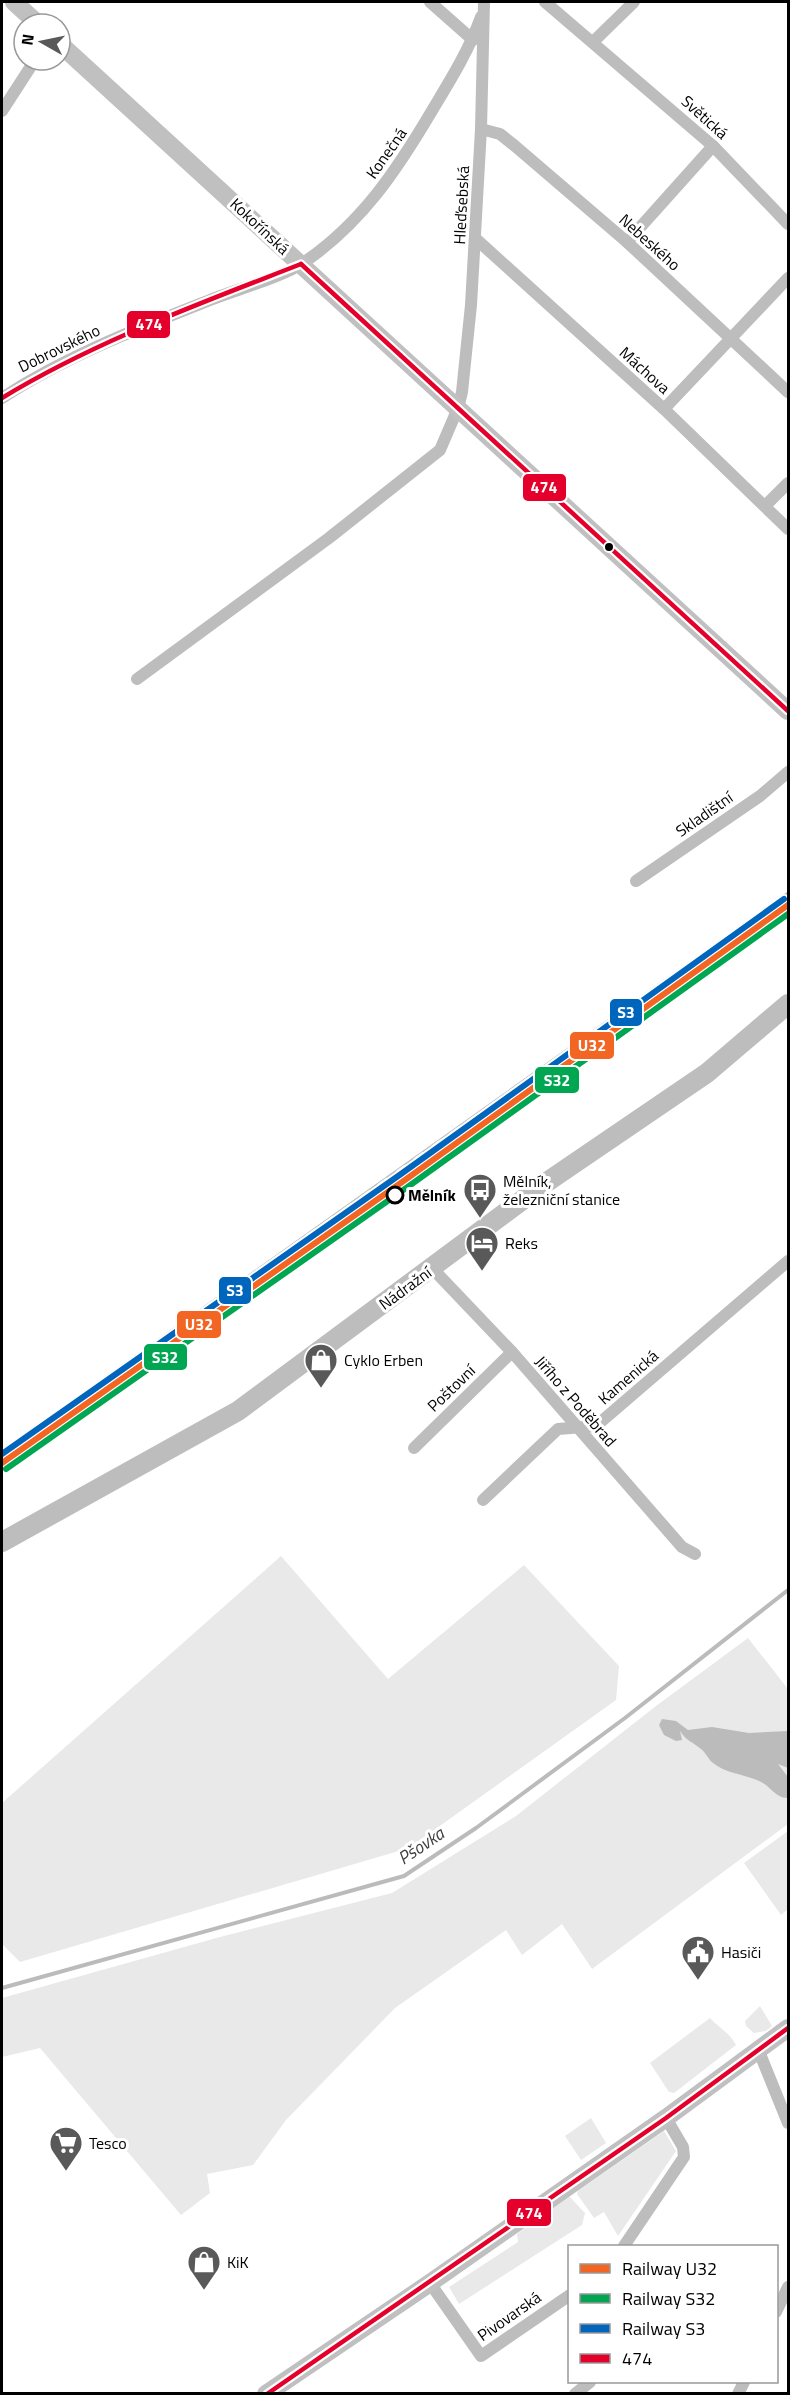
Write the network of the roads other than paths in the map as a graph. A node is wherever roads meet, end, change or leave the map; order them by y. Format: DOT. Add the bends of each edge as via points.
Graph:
graph roads {
  1 [pos="430,2"];
  2 [pos="485,2"];
  3 [pos="546,2"];
  4 [pos="634,2"];
  5 [pos="473,40"];
  6 [pos="594,41"];
  7 [pos="72,55"];
  8 [pos="27,72"];
  9 [pos="2,111"];
  10 [pos="481,129"];
  11 [pos="713,146"];
  12 [pos="789,224"];
  13 [pos="476,239"];
  14 [pos="627,242"];
  15 [pos="301,264"];
  16 [pos="789,279"];
  17 [pos="731,337"];
  18 [pos="789,392"];
  19 [pos="2,398"];
  20 [pos="458,408"];
  21 [pos="664,409"];
  22 [pos="789,483"];
  23 [pos="766,505"];
  24 [pos="789,529"];
  25 [pos="137,679"];
  26 [pos="789,711"];
  27 [pos="789,772"];
  28 [pos="636,881"];
  29 [pos="789,1004"];
  30 [pos="789,1261"];
  31 [pos="432,1268"];
  32 [pos="512,1352"];
  33 [pos="576,1428"];
  34 [pos="414,1448"];
  35 [pos="483,1500"];
  36 [pos="2,1542"];
  37 [pos="695,1554"];
  38 [pos="789,2028"];
  39 [pos="758,2049"];
  40 [pos="666,2118"];
  41 [pos="789,2123"];
  42 [pos="625,2245"];
  43 [pos="430,2283"];
  44 [pos="789,2287"];
  45 [pos="568,2296"];
  46 [pos="778,2310"];
  47 [pos="589,2383"];
  48 [pos="266,2394"];
  49 [pos="575,2394"];
  1 -- 5 [label="street"];
  2 -- 5 [label="street, Konečná"];
  2 -- 10 [label="street, Hleďsebská"];
  3 -- 6 [label="street, Světická"];
  4 -- 6 [label="street"];
  5 -- 15 [label="street, Konečná" via="400,165 356,221"];
  6 -- 11 [label="street, Světická"];
  7 -- 15 [label="main road, Kokořínská"];
  8 -- 9 [label="street"];
  10 -- 13 [label="street, Hleďsebská"];
  10 -- 14 [label="street, Nebeského" via="500,134"];
  11 -- 12 [label="street, Světická"];
  11 -- 14 [label="street"];
  13 -- 20 [label="street, Hleďsebská"];
  13 -- 21 [label="street, Máchova"];
  14 -- 17 [label="street, Nebeského"];
  15 -- 19 [label="street, Dobrovského" via="93,348"];
  15 -- 20 [label="main road, Kokořínská"];
  16 -- 17 [label="street"];
  17 -- 18 [label="street, Nebeského"];
  17 -- 21 [label="street"];
  20 -- 25 [label="street" via="440,450 329,538"];
  20 -- 26 [label="main road, Kokořínská"];
  21 -- 23 [label="street, Máchova"];
  22 -- 23 [label="street"];
  23 -- 24 [label="street, Máchova"];
  27 -- 28 [label="street, Skladištní"];
  29 -- 31 [label="main road, Nádražní" via="706,1073 544,1184"];
  30 -- 33 [label="street, Kamenická" via="596,1426"];
  31 -- 32 [label="street, Jiřího z Poděbrad"];
  31 -- 36 [label="main road, Nádražní" via="238,1411"];
  32 -- 33 [label="street, Jiřího z Poděbrad"];
  32 -- 34 [label="street, Poštovní"];
  33 -- 35 [label="street, Kamenická" via="558,1429"];
  33 -- 37 [label="street, Jiřího z Poděbrad" via="682,1546"];
  38 -- 39 [label="main road"];
  39 -- 40 [label="main road"];
  39 -- 41 [label="street"];
  40 -- 42 [label="street" via="683,2147 684,2157"];
  40 -- 43 [label="main road"];
  43 -- 45 [label="street, Pivovarská" via="481,2356"];
  43 -- 48 [label="main road"];
  44 -- 46 [label="street"];
  47 -- 49 [label="street"];
}
